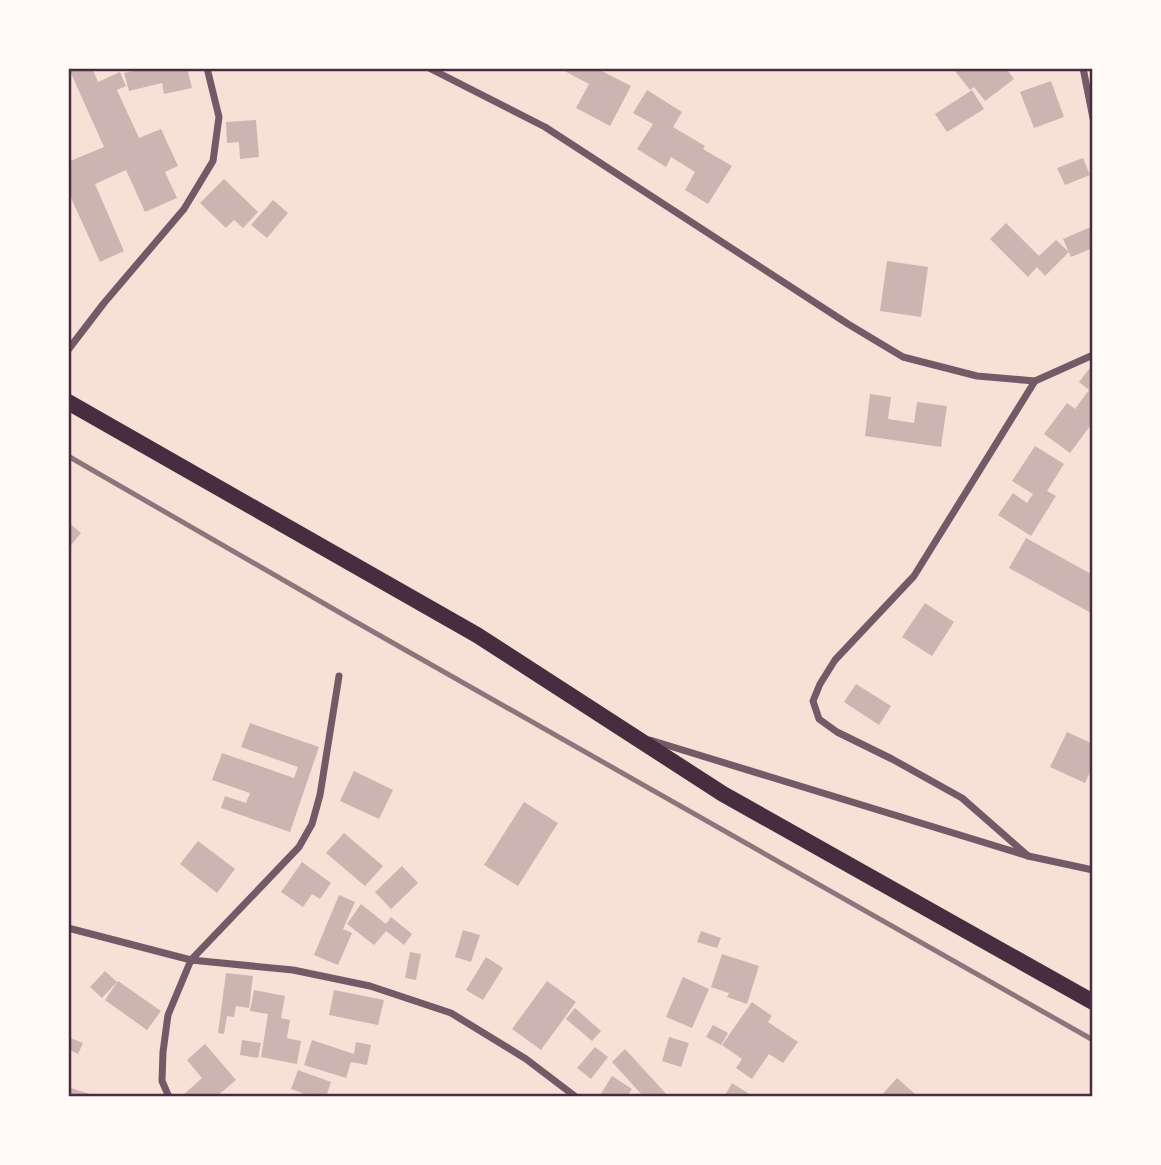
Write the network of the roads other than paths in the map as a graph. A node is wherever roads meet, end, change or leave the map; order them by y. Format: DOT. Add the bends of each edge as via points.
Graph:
graph roads {
  1 [pos="207,68"];
  2 [pos="429,68"];
  3 [pos="1083,68"];
  4 [pos="1093,118"];
  5 [pos="68,350"];
  6 [pos="1093,355"];
  7 [pos="1035,382"];
  8 [pos="68,402"];
  9 [pos="339,677"];
  10 [pos="633,735"];
  11 [pos="1028,856"];
  12 [pos="1093,870"];
  13 [pos="68,929"];
  14 [pos="191,960"];
  15 [pos="1093,1002"];
  16 [pos="169,1097"];
  17 [pos="576,1097"];
  1 -- 5 [label="street" via="219,117 213,161 184,209"];
  2 -- 7 [label="street" via="544,127 903,357 977,376"];
  3 -- 4 [label="street"];
  6 -- 7 [label="street"];
  7 -- 11 [label="street" via="914,576 835,660 813,701 819,719 837,732 962,798"];
  8 -- 10 [label="main road" via="477,635"];
  9 -- 14 [label="street" via="313,824 299,847"];
  10 -- 11 [label="street"];
  10 -- 15 [label="main road" via="723,794"];
  11 -- 12 [label="street"];
  13 -- 14 [label="street"];
  14 -- 16 [label="street" via="169,1016 163,1052 162,1082"];
  14 -- 17 [label="street" via="293,970 370,986 451,1013 526,1059"];
}
